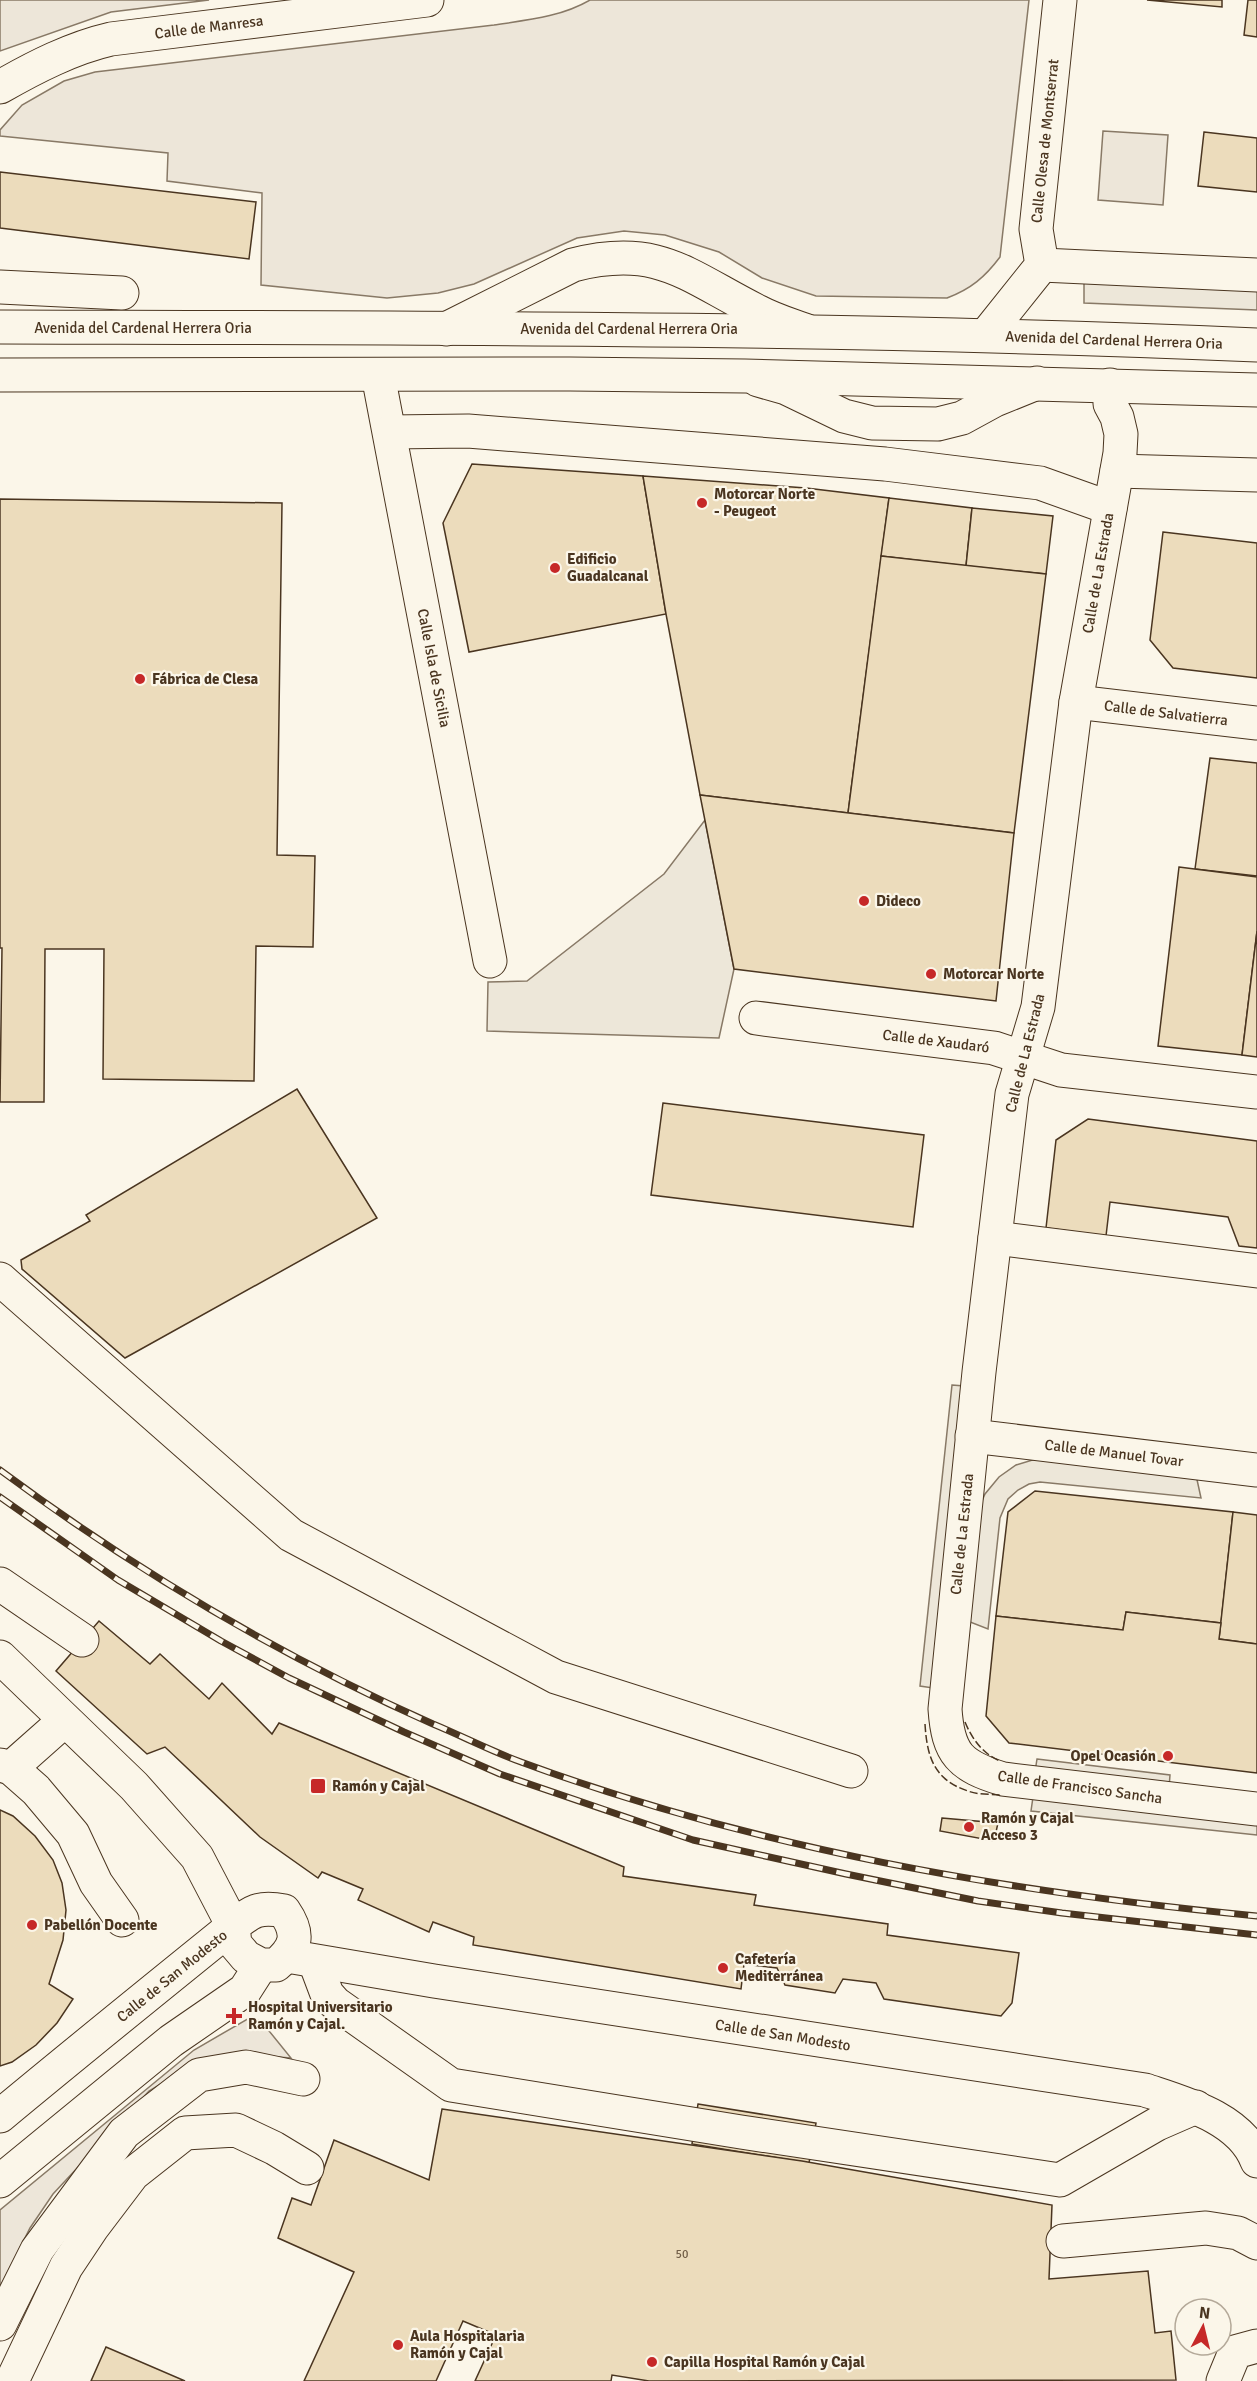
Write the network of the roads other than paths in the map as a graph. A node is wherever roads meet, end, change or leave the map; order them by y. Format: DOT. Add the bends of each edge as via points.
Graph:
graph roads {
  1 [pos="427,0"];
  2 [pos="1059,0"];
  3 [pos="0,87"];
  4 [pos="1042,265"];
  5 [pos="1257,275"];
  6 [pos="0,287"];
  7 [pos="122,293"];
  8 [pos="0,327"];
  9 [pos="446,329"];
  10 [pos="808,331"];
  11 [pos="986,335"];
  12 [pos="1257,345"];
  13 [pos="0,375"];
  14 [pos="378,375"];
  15 [pos="745,376"];
  16 [pos="1037,383"];
  17 [pos="1110,385"];
  18 [pos="1257,390"];
  19 [pos="390,432"];
  20 [pos="1118,471"];
  21 [pos="1257,475"];
  22 [pos="1110,508"];
  23 [pos="1076,702"];
  24 [pos="1257,723"];
  25 [pos="490,961"];
  26 [pos="756,1018"];
  27 [pos="1023,1055"];
  28 [pos="1257,1092"];
  29 [pos="995,1238"];
  30 [pos="1257,1271"];
  31 [pos="0,1279"];
  32 [pos="972,1436"];
  33 [pos="1257,1470"];
  34 [pos="0,1584"];
  35 [pos="82,1640"];
  36 [pos="0,1658"];
  37 [pos="945,1709"];
  38 [pos="64,1721"];
  39 [pos="6,1767"];
  40 [pos="851,1771"];
  41 [pos="1257,1809"];
  42 [pos="122,1920"];
  43 [pos="233,1926"];
  44 [pos="288,1961"];
  45 [pos="118,2054"];
  46 [pos="303,2079"];
  47 [pos="1196,2107"];
  48 [pos="0,2116"];
  49 [pos="0,2152"];
  50 [pos="1257,2161"];
  51 [pos="307,2168"];
  52 [pos="0,2181"];
  53 [pos="1063,2241"];
  54 [pos="1257,2243"];
  55 [pos="0,2324"];
  56 [pos="1257,2346"];
  57 [pos="12,2381"];
  58 [pos="1223,2381"];
  1 -- 3 [label="street, Calle de Manresa" via="111,39 36,66"];
  2 -- 4 [label="street, Calle Olesa de Montserrat" via="1036,229"];
  4 -- 5 [label="street"];
  4 -- 11 [label="street"];
  6 -- 7 [label="street"];
  8 -- 9 [label="street, Avenida del Cardenal Herrera Oria"];
  9 -- 10 [label="street, Avenida del Cardenal Herrera Oria"];
  9 -- 10 [label="street" via="573,265 626,258 656,261 693,274 760,313"];
  10 -- 11 [label="street, Avenida del Cardenal Herrera Oria"];
  11 -- 12 [label="street, Avenida del Cardenal Herrera Oria"];
  13 -- 14 [label="street"];
  14 -- 15 [label="street"];
  14 -- 19 [label="street, Calle Isla de Sicilia"];
  15 -- 16 [label="street"];
  15 -- 16 [label="street" via="786,388 844,416 872,423 938,424 962,418"];
  16 -- 17 [label="street"];
  17 -- 18 [label="street"];
  17 -- 20 [label="street, Calle de La Estrada" via="1110,404 1121,434"];
  19 -- 22 [label="street" via="468,431 885,464 1040,483"];
  19 -- 25 [label="street, Calle Isla de Sicilia"];
  20 -- 21 [label="street"];
  20 -- 22 [label="street, Calle de La Estrada"];
  22 -- 23 [label="street, Calle de La Estrada"];
  23 -- 24 [label="street, Calle de Salvatierra"];
  23 -- 27 [label="street, Calle de La Estrada" via="1038,1007"];
  26 -- 27 [label="street, Calle de Xaudaró" via="994,1047"];
  27 -- 28 [label="street, Calle de Xaudaró" via="1061,1070"];
  27 -- 29 [label="street, Calle de La Estrada" via="1012,1094"];
  29 -- 30 [label="street"];
  29 -- 32 [label="street, Calle de La Estrada"];
  31 -- 40 [label="street" via="291,1535 556,1677"];
  32 -- 33 [label="street, Calle de Manuel Tovar"];
  32 -- 37 [label="street, Calle de La Estrada"];
  34 -- 35 [label="street"];
  36 -- 38 [label="street, Calle de San Modesto"];
  37 -- 41 [label="street, Calle de Francisco Sancha" via="951,1744 979,1772 1003,1779"];
  38 -- 39 [label="street"];
  38 -- 43 [label="street, Calle de San Modesto" via="134,1786 197,1857"];
  39 -- 42 [label="street" via="36,1790 73,1834 96,1883"];
  43 -- 44 [label="street" via="235,1944 246,1957"];
  43 -- 44 [label="street" via="265,1907 284,1911 294,1926"];
  43 -- 48 [label="street, Calle de San Modesto"];
  44 -- 47 [label="street, Calle de San Modesto" via="1145,2090"];
  44 -- 47 [label="street" via="336,2003 451,2085 741,2132 1060,2180 1157,2124"];
  44 -- 52 [label="street" via="171,2041"];
  45 -- 49 [label="street"];
  46 -- 55 [label="street" via="246,2067 199,2075 124,2133 37,2250"];
  47 -- 50 [label="street, Calle de San Modesto" via="1232,2127"];
  51 -- 57 [label="street" via="236,2130 184,2133 133,2174 92,2228 66,2267"];
  53 -- 54 [label="street" via="1206,2228 1238,2234"];
  56 -- 58 [label="street" via="1235,2352"];
}
